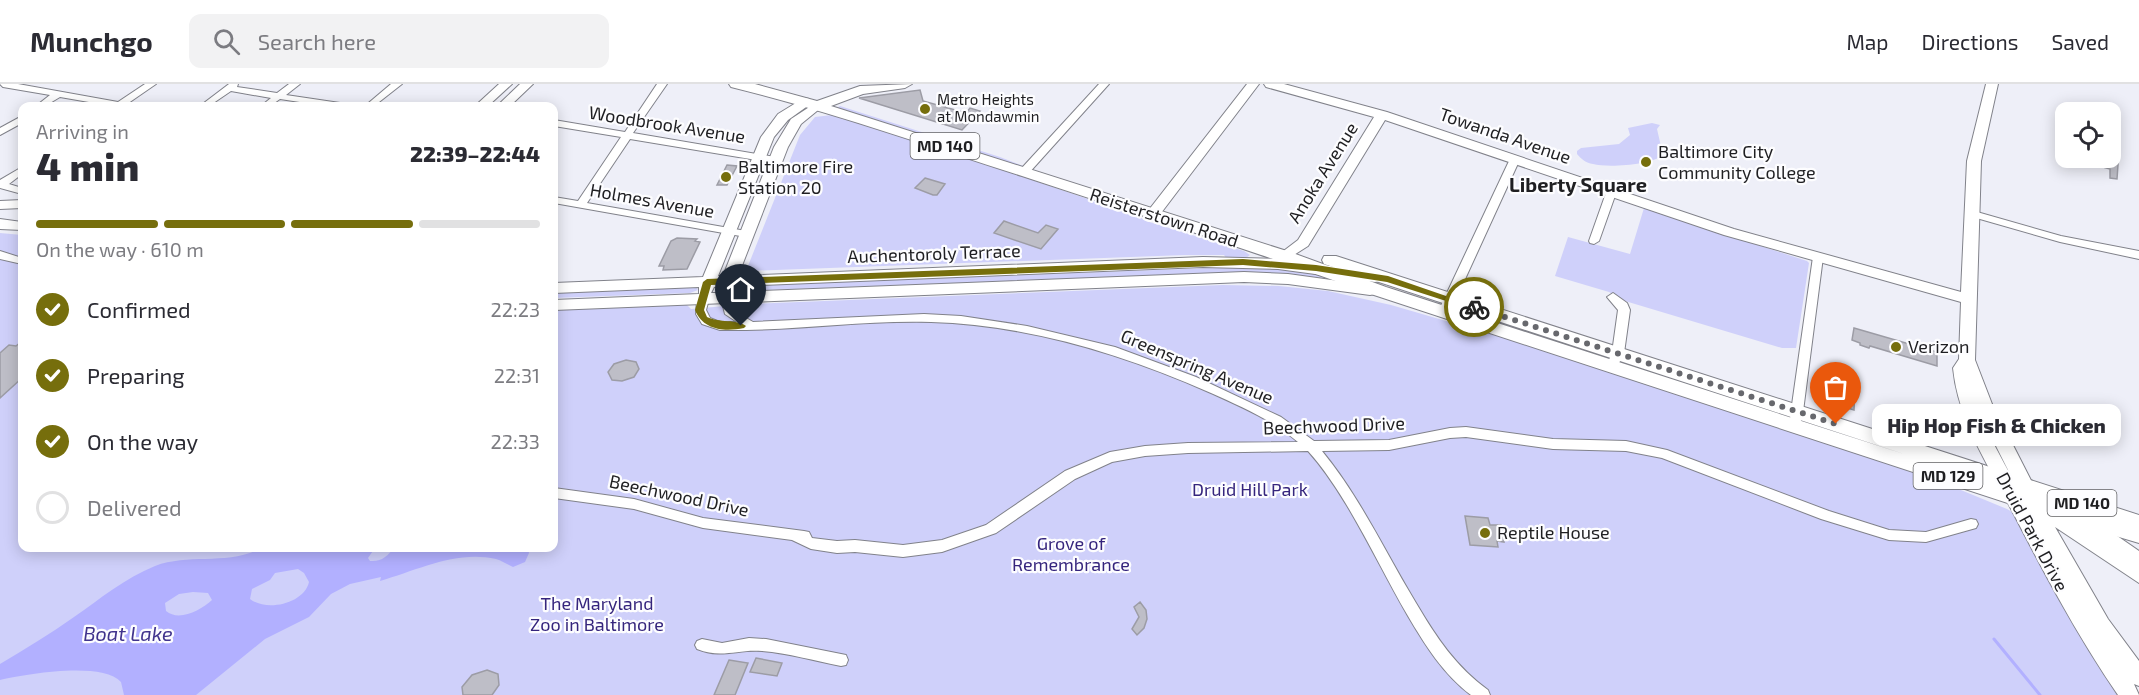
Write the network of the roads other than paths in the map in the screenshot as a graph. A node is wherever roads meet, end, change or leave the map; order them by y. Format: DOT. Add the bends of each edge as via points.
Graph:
graph roads {
  1 [pos="3,84"];
  2 [pos="151,84"];
  3 [pos="295,84"];
  4 [pos="397,84"];
  5 [pos="506,84"];
  6 [pos="527,84"];
  7 [pos="662,84"];
  8 [pos="736,84"];
  9 [pos="850,84"];
  10 [pos="905,84"];
  11 [pos="1104,84"];
  12 [pos="1253,84"];
  13 [pos="1270,84"];
  14 [pos="1992,84"];
  15 [pos="787,85"];
  16 [pos="232,86"];
  17 [pos="58,94"];
  18 [pos="278,96"];
  19 [pos="818,101"];
  20 [pos="46,102"];
  21 [pos="100,102"];
  22 [pos="126,102"];
  23 [pos="210,102"];
  24 [pos="270,102"];
  25 [pos="315,102"];
  26 [pos="374,102"];
  27 [pos="486,102"];
  28 [pos="507,102"];
  29 [pos="1382,116"];
  30 [pos="18,121"];
  31 [pos="558,124"];
  32 [pos="0,132"];
  33 [pos="628,135"];
  34 [pos="759,156"];
  35 [pos="1515,159"];
  36 [pos="775,160"];
  37 [pos="1028,168"];
  38 [pos="18,173"];
  39 [pos="0,184"];
  40 [pos="18,190"];
  41 [pos="1611,193"];
  42 [pos="558,201"];
  43 [pos="18,204"];
  44 [pos="0,205"];
  45 [pos="580,205"];
  46 [pos="1156,210"];
  47 [pos="1970,213"];
  48 [pos="0,224"];
  49 [pos="18,226"];
  50 [pos="728,231"];
  51 [pos="746,234"];
  52 [pos="1594,241"];
  53 [pos="1290,253"];
  54 [pos="0,255"];
  55 [pos="2139,255"];
  56 [pos="1818,257"];
  57 [pos="18,260"];
  58 [pos="1316,268"];
  59 [pos="707,282"];
  60 [pos="1384,285"];
  61 [pos="558,288"];
  62 [pos="728,290"];
  63 [pos="1614,297"];
  64 [pos="703,299"];
  65 [pos="1969,299"];
  66 [pos="558,305"];
  67 [pos="1446,306"];
  68 [pos="758,325"];
  69 [pos="1615,360"];
  70 [pos="1967,360"];
  71 [pos="1796,418"];
  72 [pos="1312,447"];
  73 [pos="2003,477"];
  74 [pos="2019,490"];
  75 [pos="558,493"];
  76 [pos="2035,504"];
  77 [pos="2076,517"];
  78 [pos="2139,523"];
  79 [pos="1971,524"];
  80 [pos="2139,535"];
  81 [pos="2139,561"];
  82 [pos="2139,575"];
  83 [pos="702,645"];
  84 [pos="841,660"];
  85 [pos="2139,677"];
  86 [pos="1483,695"];
  87 [pos="2130,695"];
  1 -- 17 [label="street"];
  2 -- 22 [label="street"];
  3 -- 18 [label="street"];
  4 -- 26 [label="street"];
  5 -- 27 [label="main road"];
  6 -- 28 [label="main road"];
  7 -- 33 [label="street"];
  8 -- 19 [label="main road, Reisterstown Road / MD 140"];
  9 -- 19 [label="main road"];
  10 -- 19 [label="main road"];
  11 -- 37 [label="street"];
  12 -- 46 [label="main road"];
  13 -- 29 [label="main road, Towanda Avenue"];
  14 -- 47 [label="main road, Druid Park Drive" via="1974,161"];
  15 -- 19 [label="main road, Reisterstown Road / MD 140"];
  16 -- 18 [label="street"];
  16 -- 23 [label="street"];
  17 -- 20 [label="street"];
  17 -- 21 [label="street"];
  18 -- 24 [label="street"];
  18 -- 25 [label="street"];
  19 -- 34 [label="main road" via="777,123"];
  19 -- 36 [label="main road" via="792,127"];
  19 -- 37 [label="main road, Reisterstown Road / MD 140"];
  29 -- 35 [label="main road, Towanda Avenue"];
  29 -- 53 [label="main road, Anoka Avenue" via="1303,243"];
  30 -- 32 [label="street"];
  31 -- 33 [label="street, Woodbrook Avenue"];
  33 -- 34 [label="street, Woodbrook Avenue"];
  33 -- 45 [label="street"];
  34 -- 36 [label="street, Woodbrook Avenue"];
  34 -- 50 [label="main road"];
  35 -- 41 [label="main road, Towanda Avenue"];
  35 -- 67 [label="street"];
  36 -- 51 [label="main road"];
  37 -- 46 [label="main road, Reisterstown Road / MD 140"];
  38 -- 39 [label="street"];
  39 -- 40 [label="street"];
  41 -- 52 [label="street"];
  41 -- 56 [label="main road, Towanda Avenue"];
  42 -- 45 [label="street, Holmes Avenue"];
  43 -- 44 [label="main road"];
  45 -- 50 [label="street, Holmes Avenue"];
  46 -- 53 [label="main road, Reisterstown Road / MD 140"];
  47 -- 55 [label="street" via="2081,244"];
  47 -- 65 [label="main road, Druid Park Drive"];
  48 -- 49 [label="main road"];
  50 -- 51 [label="street, Holmes Avenue"];
  50 -- 59 [label="main road"];
  51 -- 62 [label="main road"];
  53 -- 58 [label="main road, Reisterstown Road / MD 140"];
  53 -- 60 [label="main road, Reisterstown Road / MD 140"];
  54 -- 57 [label="street"];
  56 -- 65 [label="main road, Towanda Avenue"];
  56 -- 71 [label="street"];
  58 -- 60 [label="main road, Reisterstown Road / MD 140"];
  58 -- 62 [label="main road, Auchentoroly Terrace / MD 129" via="1203,262"];
  59 -- 61 [label="main road, Auchentoroly Terrace / MD 129"];
  59 -- 62 [label="main road, Auchentoroly Terrace / MD 129"];
  59 -- 64 [label="main road"];
  60 -- 62 [label="main road, MD 129" via="1244,277"];
  60 -- 67 [label="main road, Reisterstown Road / MD 129"];
  62 -- 64 [label="main road, MD 129"];
  62 -- 68 [label="street, Greenspring Avenue" via="728,309 733,317"];
  63 -- 69 [label="street" via="1624,310"];
  64 -- 66 [label="main road, MD 129"];
  64 -- 68 [label="street, Greenspring Avenue" via="699,312 709,323"];
  65 -- 70 [label="main road, Druid Park Drive"];
  67 -- 69 [label="main road, Reisterstown Road / MD 129"];
  68 -- 72 [label="street, Greenspring Avenue" via="924,318 1046,332 1109,349 1205,386 1289,427"];
  69 -- 71 [label="main road, Reisterstown Road / MD 129"];
  70 -- 73 [label="main road, Druid Park Drive" via="1961,368 1963,394"];
  70 -- 74 [label="main road, Druid Park Drive"];
  71 -- 73 [label="main road, Reisterstown Road / MD 129"];
  71 -- 74 [label="main road, Reisterstown Road / MD 129"];
  72 -- 75 [label="street, Beechwood Drive" via="1188,448 1110,457 1061,480 992,529 942,546 903,551 811,543 797,537 703,523 608,499"];
  72 -- 79 [label="street, Beechwood Drive" via="1389,446 1466,432 1554,444 1626,446 1681,458 1867,529 1910,537 1940,534"];
  72 -- 86 [label="street, Greenspring Avenue" via="1339,484 1436,649 1462,679"];
  73 -- 74 [label="main road, Reisterstown Road / MD 129"];
  74 -- 76 [label="main road, Reisterstown Road / MD 129"];
  74 -- 77 [label="main road, MD 129"];
  74 -- 78 [label="main road, Reisterstown Road / MD 140"];
  74 -- 87 [label="main road, Druid Park Drive" via="2090,638"];
  76 -- 77 [label="main road, Reisterstown Road / MD 140"];
  76 -- 82 [label="main road, MD 129"];
  76 -- 85 [label="main road, Druid Park Drive" via="2084,598"];
  77 -- 80 [label="main road, Reisterstown Road / MD 140"];
  77 -- 81 [label="main road, MD 129"];
  83 -- 84 [label="street" via="722,649 766,645"];
}
